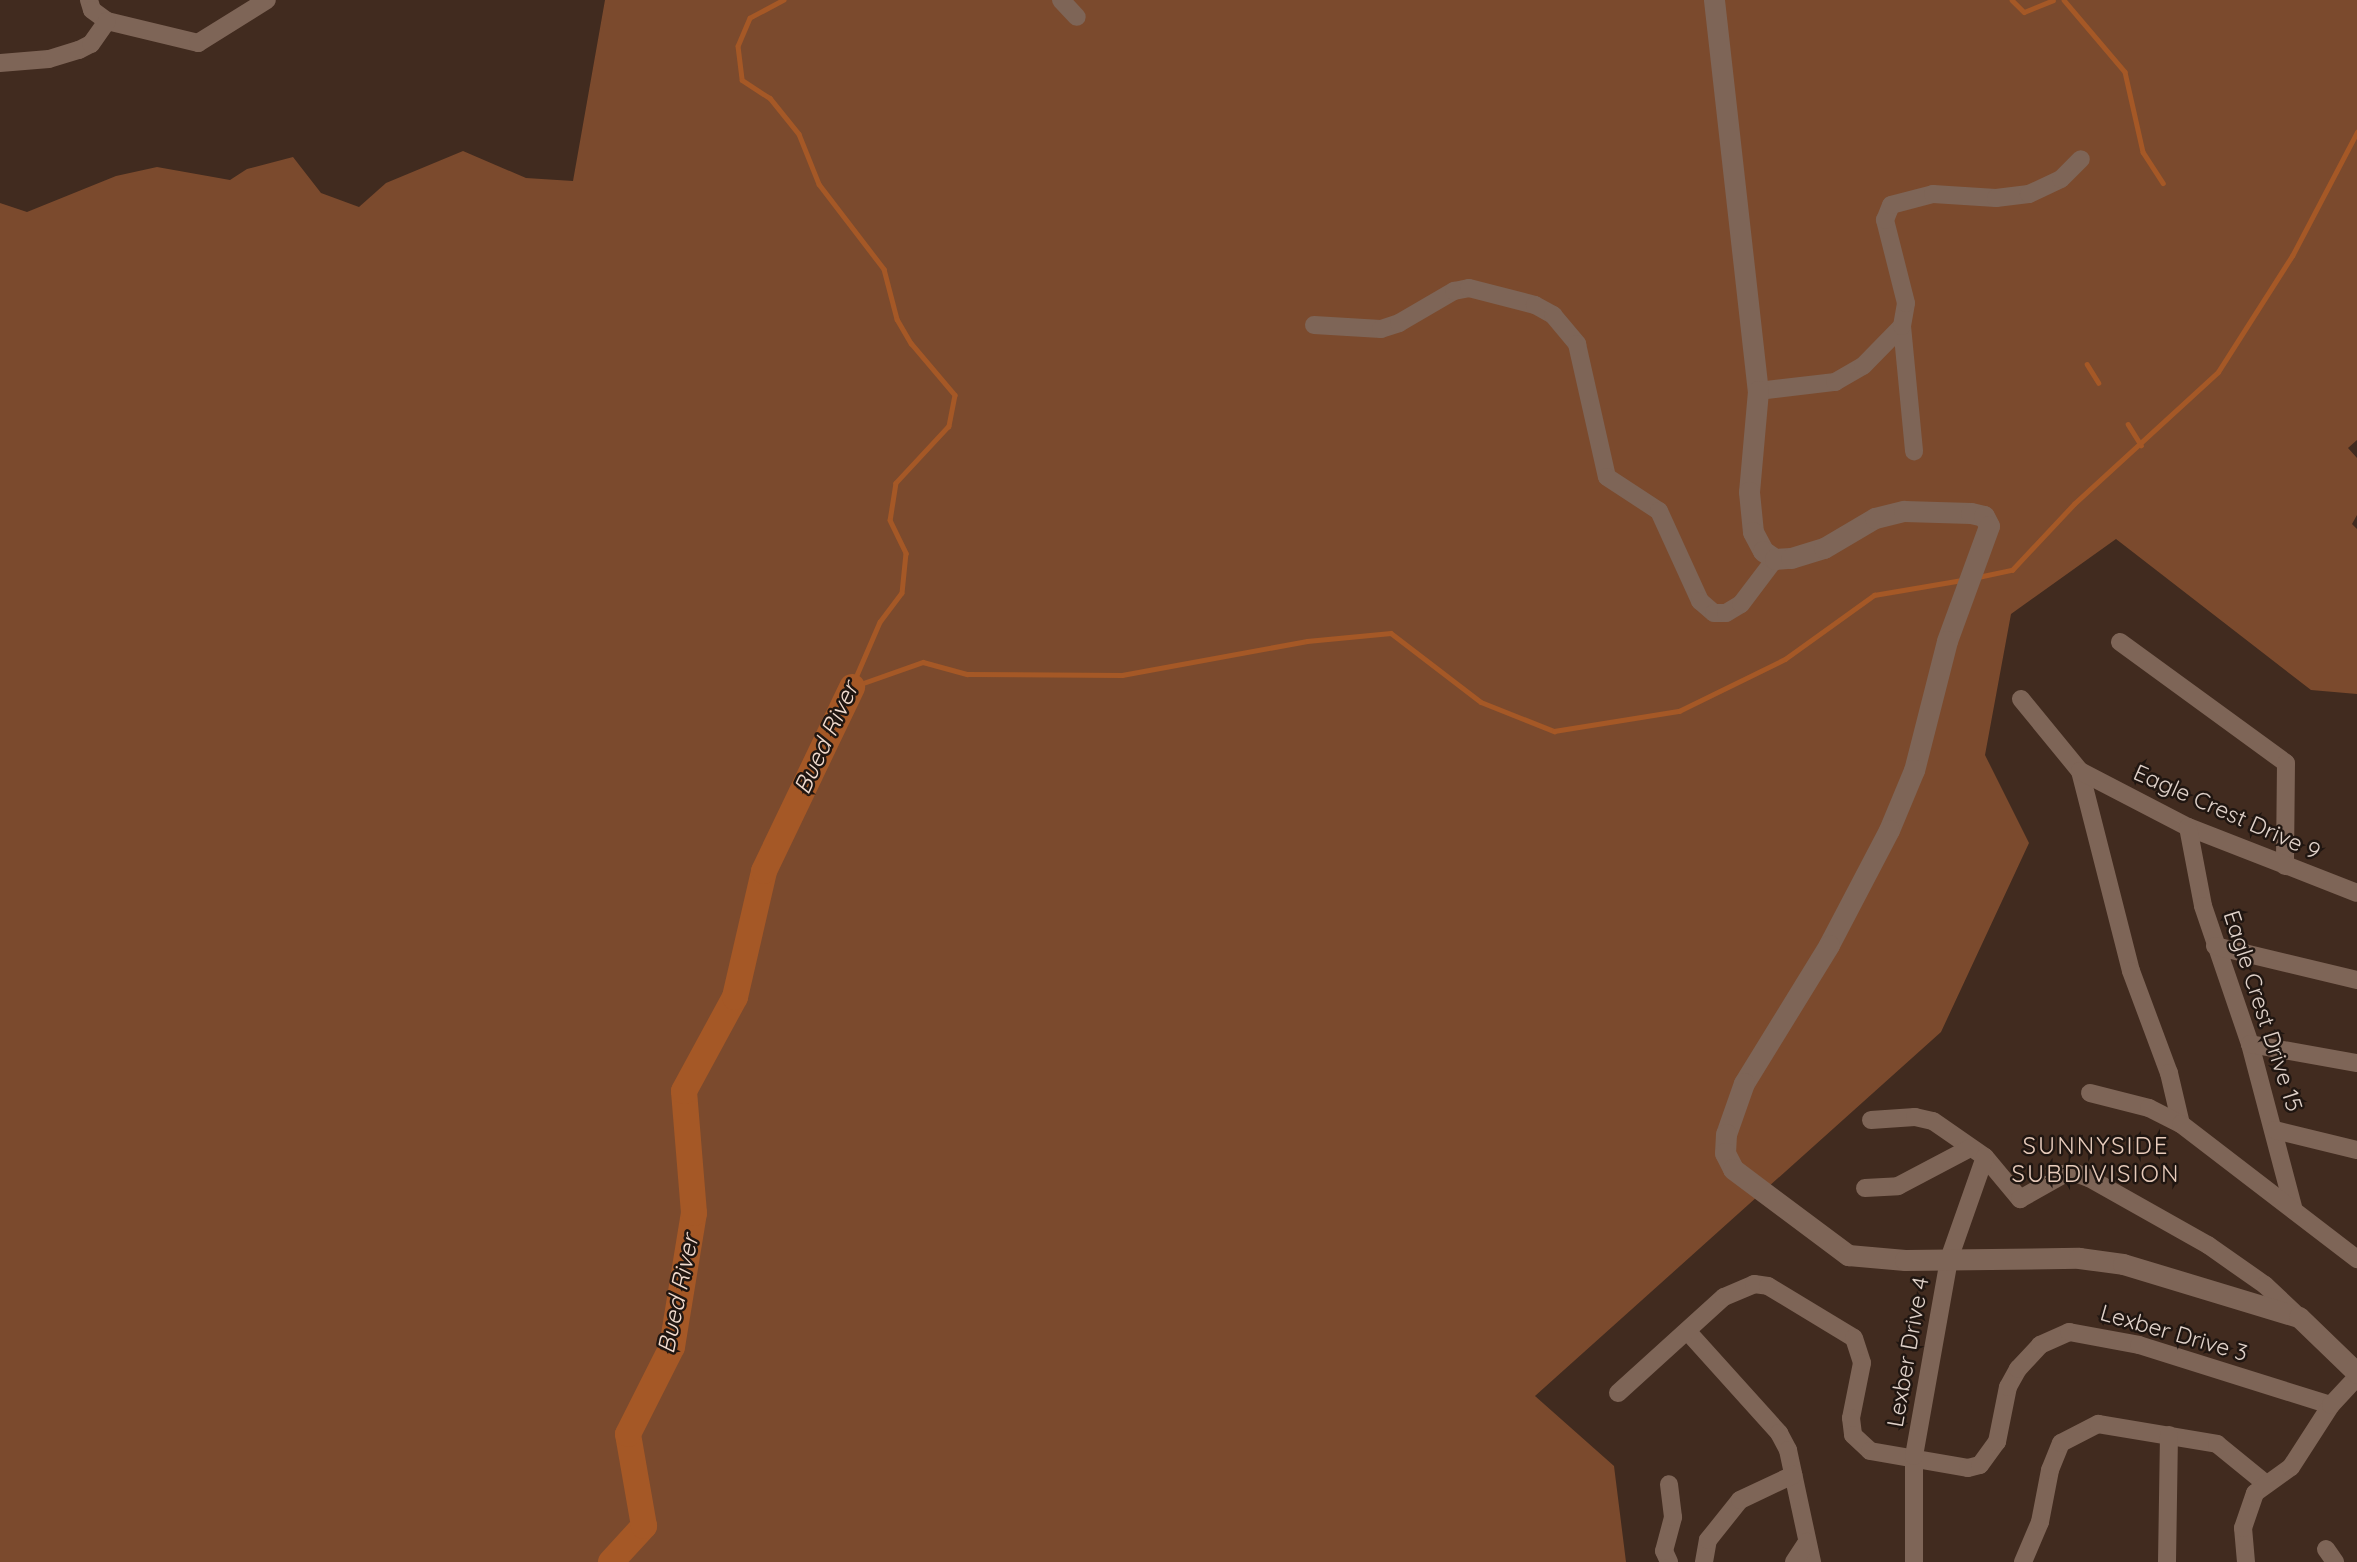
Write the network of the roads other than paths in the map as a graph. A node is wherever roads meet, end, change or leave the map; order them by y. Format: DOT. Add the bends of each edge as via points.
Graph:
graph roads {
  1 [pos="89,0"];
  2 [pos="267,0"];
  3 [pos="1061,0"];
  4 [pos="1714,0"];
  5 [pos="1077,17"];
  6 [pos="107,21"];
  7 [pos="0,63"];
  8 [pos="2081,159"];
  9 [pos="1314,325"];
  10 [pos="1902,326"];
  11 [pos="1758,391"];
  12 [pos="1914,451"];
  13 [pos="1775,559"];
  14 [pos="2120,642"];
  15 [pos="2021,699"];
  16 [pos="2080,771"];
  17 [pos="2188,827"];
  18 [pos="2285,866"];
  19 [pos="2357,893"];
  20 [pos="2215,946"];
  21 [pos="2357,980"];
  22 [pos="2250,1044"];
  23 [pos="2357,1063"];
  24 [pos="2090,1093"];
  25 [pos="1871,1120"];
  26 [pos="2181,1125"];
  27 [pos="2275,1130"];
  28 [pos="2357,1150"];
  29 [pos="1978,1152"];
  30 [pos="1864,1188"];
  31 [pos="2294,1210"];
  32 [pos="1949,1259"];
  33 [pos="2357,1259"];
  34 [pos="2299,1317"];
  35 [pos="1689,1333"];
  36 [pos="2357,1375"];
  37 [pos="1618,1393"];
  38 [pos="2331,1405"];
  39 [pos="2169,1435"];
  40 [pos="1914,1456"];
  41 [pos="1793,1475"];
  42 [pos="1669,1484"];
  43 [pos="2266,1484"];
  44 [pos="1807,1542"];
  45 [pos="2026,1554"];
  46 [pos="1669,1562"];
  47 [pos="1704,1562"];
  48 [pos="1794,1562"];
  49 [pos="1812,1562"];
  50 [pos="1914,1562"];
  51 [pos="2015,1562"];
  52 [pos="2167,1562"];
  53 [pos="2246,1562"];
  1 -- 6 [label="street" via="92,10"];
  2 -- 6 [label="street" via="200,43"];
  3 -- 5 [label="street"];
  4 -- 11 [label="main road"];
  6 -- 7 [label="street" via="92,44 79,50 49,59"];
  8 -- 10 [label="street" via="2061,178 2029,194 1996,198 1933,194 1891,205 1885,220 1906,303"];
  9 -- 13 [label="street" via="1381,329 1447,294 1469,288 1535,305 1553,315 1577,344 1602,469 1659,511 1700,601 1714,613 1726,613 1741,604"];
  10 -- 11 [label="street" via="1863,366 1835,382"];
  10 -- 12 [label="street"];
  11 -- 13 [label="main road" via="1749,492 1753,532 1763,551"];
  13 -- 32 [label="main road" via="1824,548 1875,518 1947,510 1988,521 1989,531 1947,640 1914,769 1889,830 1829,945 1744,1083 1726,1134 1725,1153 1733,1169 1848,1255"];
  14 -- 18 [label="street" via="2286,763"];
  15 -- 16 [label="street"];
  16 -- 17 [label="street, Eagle Crest Drive 9"];
  16 -- 26 [label="street" via="2131,971 2169,1073"];
  17 -- 18 [label="street, Eagle Crest Drive 9"];
  17 -- 20 [label="street, Eagle Crest Drive 15" via="2197,883"];
  18 -- 19 [label="street, Eagle Crest Drive 9"];
  20 -- 21 [label="street"];
  20 -- 22 [label="street, Eagle Crest Drive 15"];
  22 -- 23 [label="street"];
  22 -- 27 [label="street, Eagle Crest Drive 15"];
  24 -- 26 [label="street" via="2149,1108"];
  25 -- 29 [label="street" via="1915,1117 1933,1121"];
  26 -- 31 [label="street"];
  27 -- 28 [label="street"];
  27 -- 31 [label="street, Eagle Crest Drive 15"];
  29 -- 30 [label="street" via="1898,1186"];
  29 -- 32 [label="street, Lexber Drive 4"];
  29 -- 34 [label="street" via="2020,1199 2064,1174 2089,1178 2208,1245 2265,1285"];
  31 -- 33 [label="street"];
  32 -- 34 [label="main road" via="2103,1259"];
  32 -- 40 [label="street, Lexber Drive 4"];
  34 -- 36 [label="main road"];
  35 -- 37 [label="street"];
  35 -- 40 [label="street" via="1744,1284 1768,1286 1854,1338 1861,1351 1851,1418 1853,1435 1861,1446"];
  35 -- 41 [label="street" via="1779,1433"];
  36 -- 38 [label="street"];
  38 -- 40 [label="street, Lexber Drive 3" via="2138,1345 2069,1332 2040,1345 2018,1369 2008,1387 1997,1442 1980,1465 1968,1468"];
  38 -- 43 [label="street" via="2307,1448 2291,1467"];
  39 -- 43 [label="street" via="2217,1444"];
  39 -- 45 [label="street" via="2108,1423 2071,1434 2061,1443 2050,1470 2040,1522"];
  39 -- 52 [label="street"];
  40 -- 50 [label="street, Lexber Drive 4"];
  41 -- 44 [label="street"];
  41 -- 47 [label="street" via="1740,1500 1709,1540"];
  42 -- 46 [label="street" via="1673,1517 1664,1551"];
  43 -- 53 [label="street" via="2255,1493 2243,1528"];
  44 -- 48 [label="street"];
  44 -- 49 [label="street"];
  45 -- 51 [label="street"];
}
